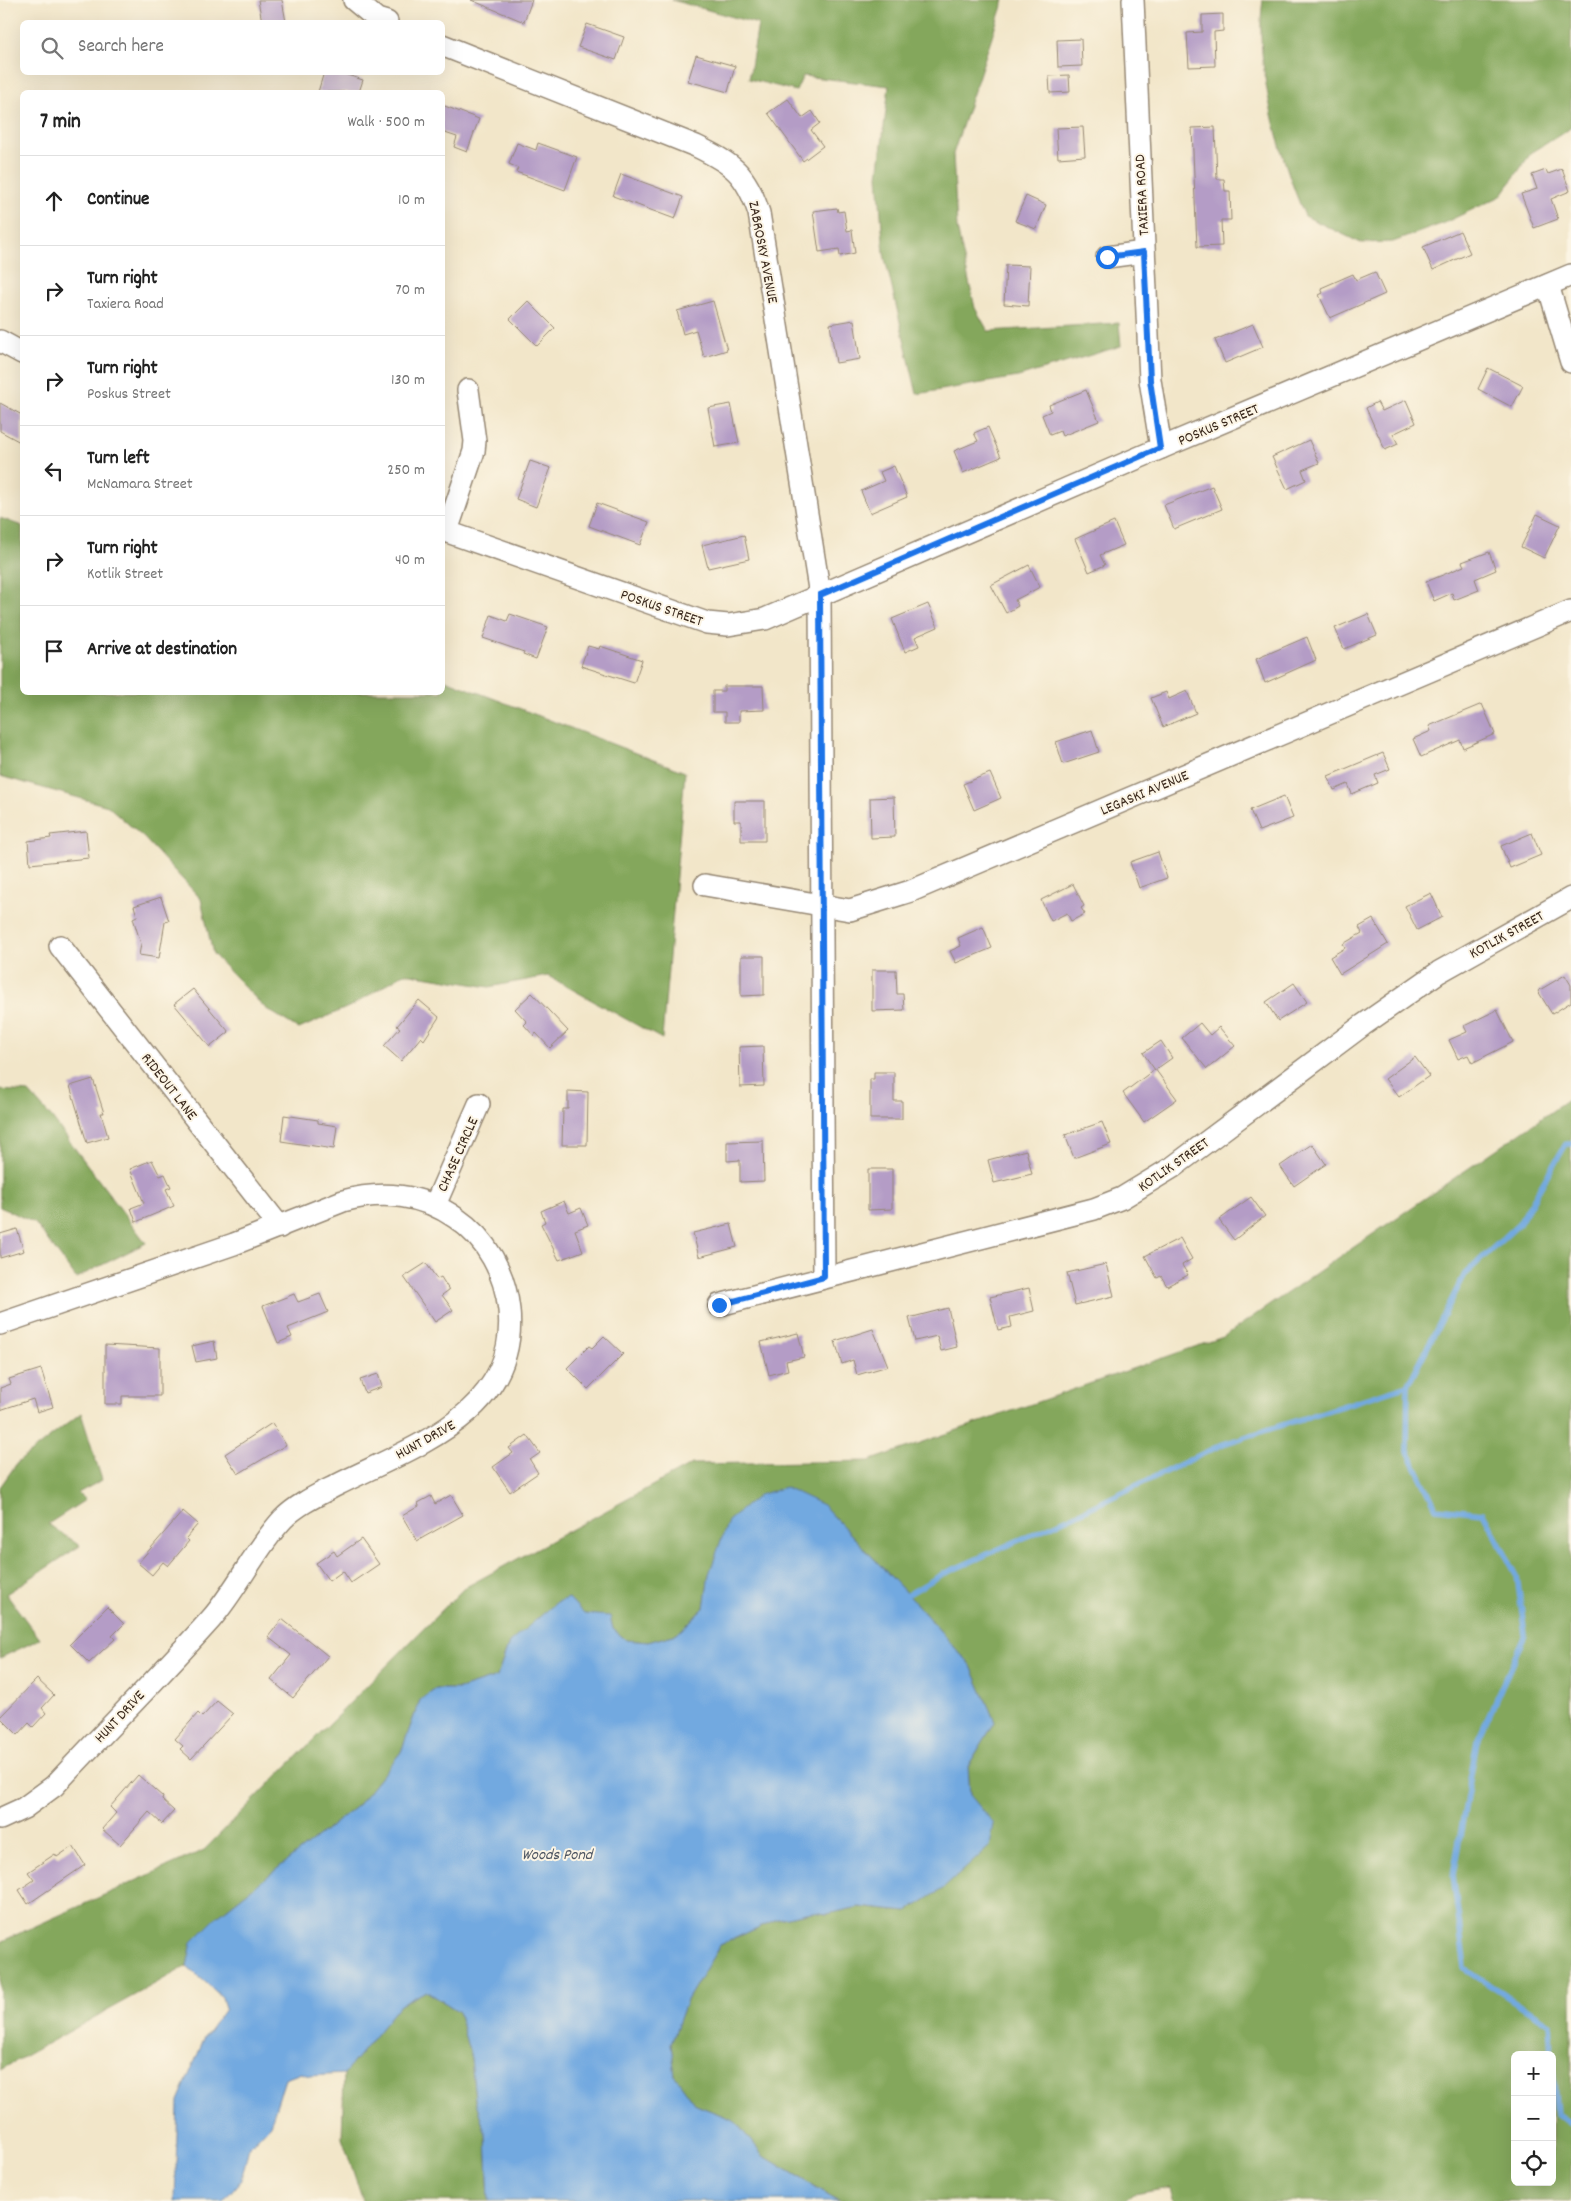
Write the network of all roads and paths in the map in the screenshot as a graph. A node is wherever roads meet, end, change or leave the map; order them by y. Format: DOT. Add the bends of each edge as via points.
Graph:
graph roads {
  1 [pos="354,0"];
  2 [pos="1133,0"];
  3 [pos="381,20"];
  4 [pos="445,46"];
  5 [pos="1144,252"];
  6 [pos="1107,257"];
  7 [pos="1571,275"];
  8 [pos="1548,285"];
  9 [pos="0,341"];
  10 [pos="20,352"];
  11 [pos="1571,362"];
  12 [pos="468,390"];
  13 [pos="1160,448"];
  14 [pos="445,531"];
  15 [pos="820,595"];
  16 [pos="1571,611"];
  17 [pos="705,885"];
  18 [pos="1571,898"];
  19 [pos="822,906"];
  20 [pos="60,946"];
  21 [pos="479,1104"];
  22 [pos="435,1205"];
  23 [pos="280,1227"];
  24 [pos="824,1277"];
  25 [pos="719,1305"];
  26 [pos="0,1324"];
  27 [pos="0,1819"];
  1 -- 3 [label="street"];
  2 -- 5 [label="street, TAXIERA ROAD"];
  4 -- 15 [label="street, ZABROSKY AVENUE" via="696,146 737,170 751,190 763,237"];
  5 -- 6 [label="street"];
  5 -- 13 [label="street, TAXIERA ROAD" via="1150,380"];
  7 -- 8 [label="street, POSKUS STREET"];
  8 -- 11 [label="street"];
  8 -- 13 [label="street, POSKUS STREET"];
  9 -- 10 [label="street"];
  12 -- 14 [label="street" via="474,451"];
  13 -- 15 [label="street, POSKUS STREET"];
  14 -- 15 [label="street, POSKUS STREET" via="706,623 728,625 765,619"];
  15 -- 19 [label="street, ZABROSKY AVENUE"];
  16 -- 19 [label="street, LEGASKI AVENUE" via="911,890 850,910"];
  17 -- 19 [label="street, LEGASKI AVENUE"];
  18 -- 24 [label="street, KOTLIK STREET" via="1439,972 1173,1167 1122,1198 1094,1209"];
  19 -- 24 [label="street, ZABROSKY AVENUE"];
  20 -- 23 [label="street, RIDEOUT LANE"];
  21 -- 22 [label="street, CHASE CIRCLE"];
  22 -- 23 [label="street, HUNT DRIVE" via="405,1196 366,1196 343,1201"];
  22 -- 27 [label="street, HUNT DRIVE" via="462,1221 479,1238 505,1286 510,1317 506,1348 488,1391 467,1415 454,1424 312,1498 284,1518 210,1619 54,1786 24,1808"];
  23 -- 26 [label="street, HUNT DRIVE"];
  24 -- 25 [label="street, KOTLIK STREET"];
}
